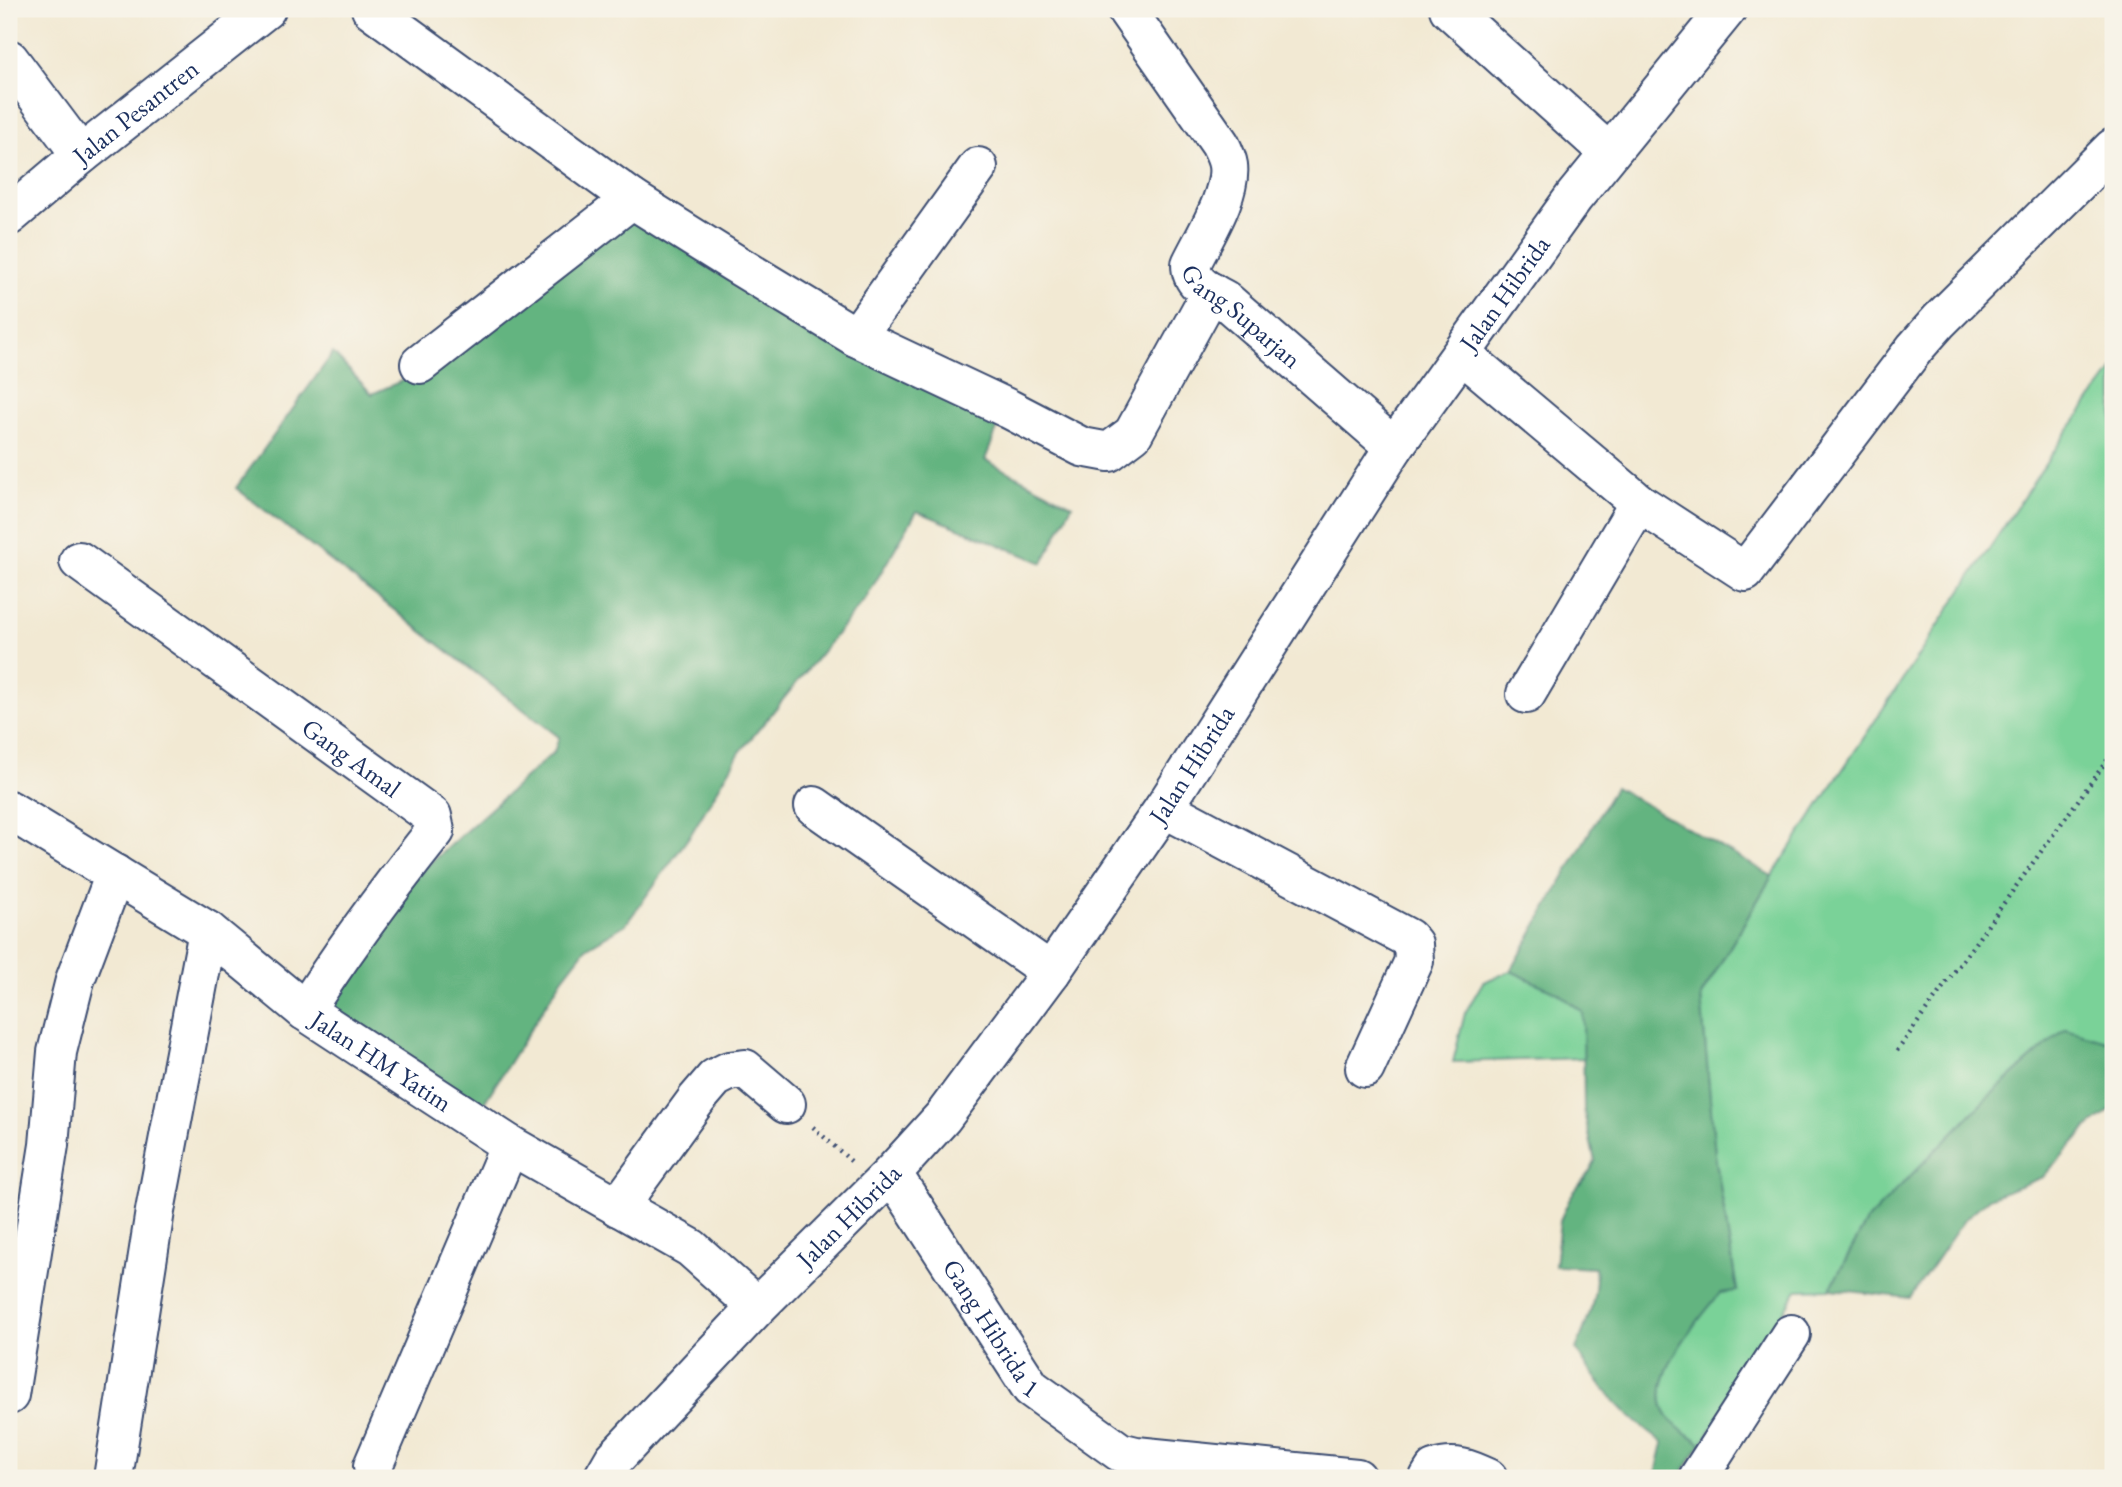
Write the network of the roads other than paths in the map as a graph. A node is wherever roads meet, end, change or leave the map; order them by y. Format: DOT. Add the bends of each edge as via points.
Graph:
graph roads {
  1 [pos="266,9"];
  2 [pos="371,9"];
  3 [pos="1126,9"];
  4 [pos="1449,9"];
  5 [pos="1727,9"];
  6 [pos="9,59"];
  7 [pos="2113,148"];
  8 [pos="1609,153"];
  9 [pos="81,155"];
  10 [pos="978,167"];
  11 [pos="632,198"];
  12 [pos="9,216"];
  13 [pos="1211,292"];
  14 [pos="856,337"];
  15 [pos="1463,355"];
  16 [pos="419,364"];
  17 [pos="1394,447"];
  18 [pos="1639,502"];
  19 [pos="79,561"];
  20 [pos="1526,694"];
  21 [pos="814,806"];
  22 [pos="1164,808"];
  23 [pos="9,810"];
  24 [pos="114,874"];
  25 [pos="208,931"];
  26 [pos="1051,972"];
  27 [pos="305,1011"];
  28 [pos="1365,1068"];
  29 [pos="786,1104"];
  30 [pos="510,1145"];
  31 [pos="886,1179"];
  32 [pos="618,1206"];
  33 [pos="757,1307"];
  34 [pos="1791,1334"];
  35 [pos="9,1395"];
  36 [pos="373,1466"];
  37 [pos="113,1478"];
  38 [pos="603,1478"];
  39 [pos="1357,1478"];
  40 [pos="1429,1478"];
  41 [pos="1488,1478"];
  42 [pos="1698,1478"];
  1 -- 9 [label="street, Jalan Pesantren"];
  2 -- 11 [label="street"];
  3 -- 13 [label="street, Gang Suparjan" via="1220,144 1228,163 1225,192 1191,264 1196,282"];
  4 -- 8 [label="street"];
  5 -- 8 [label="street, Jalan Hibrida"];
  6 -- 9 [label="street"];
  7 -- 18 [label="street" via="1931,330 1745,572"];
  8 -- 15 [label="street, Jalan Hibrida"];
  9 -- 12 [label="street, Jalan Pesantren"];
  10 -- 14 [label="street"];
  11 -- 14 [label="street"];
  11 -- 16 [label="street"];
  13 -- 14 [label="street" via="1133,434 1109,452 1082,447"];
  13 -- 17 [label="street, Gang Suparjan" via="1226,300"];
  15 -- 17 [label="street, Jalan Hibrida"];
  15 -- 18 [label="street"];
  17 -- 22 [label="street, Jalan Hibrida"];
  18 -- 20 [label="street"];
  19 -- 27 [label="street, Gang Amal" via="432,816 435,831 375,906"];
  21 -- 26 [label="street"];
  22 -- 26 [label="street, Jalan Hibrida"];
  22 -- 28 [label="street" via="1413,944 1415,961"];
  23 -- 24 [label="street, Jalan HM Yatim"];
  24 -- 25 [label="street, Jalan HM Yatim"];
  24 -- 35 [label="street" via="75,980 57,1052 49,1145"];
  25 -- 27 [label="street, Jalan HM Yatim"];
  25 -- 37 [label="street" via="155,1210"];
  26 -- 31 [label="street, Jalan Hibrida" via="943,1116"];
  27 -- 30 [label="street, Jalan HM Yatim"];
  29 -- 32 [label="street" via="745,1069 715,1078"];
  30 -- 32 [label="street, Jalan HM Yatim"];
  30 -- 36 [label="street"];
  31 -- 33 [label="street, Jalan Hibrida"];
  31 -- 39 [label="street, Gang Hibrida 1" via="1031,1388 1121,1452"];
  32 -- 33 [label="street, Jalan HM Yatim" via="691,1248"];
  33 -- 38 [label="street, Jalan Hibrida" via="614,1459"];
  34 -- 42 [label="street"];
  40 -- 41 [label="street" via="1434,1470 1447,1466"];
}
